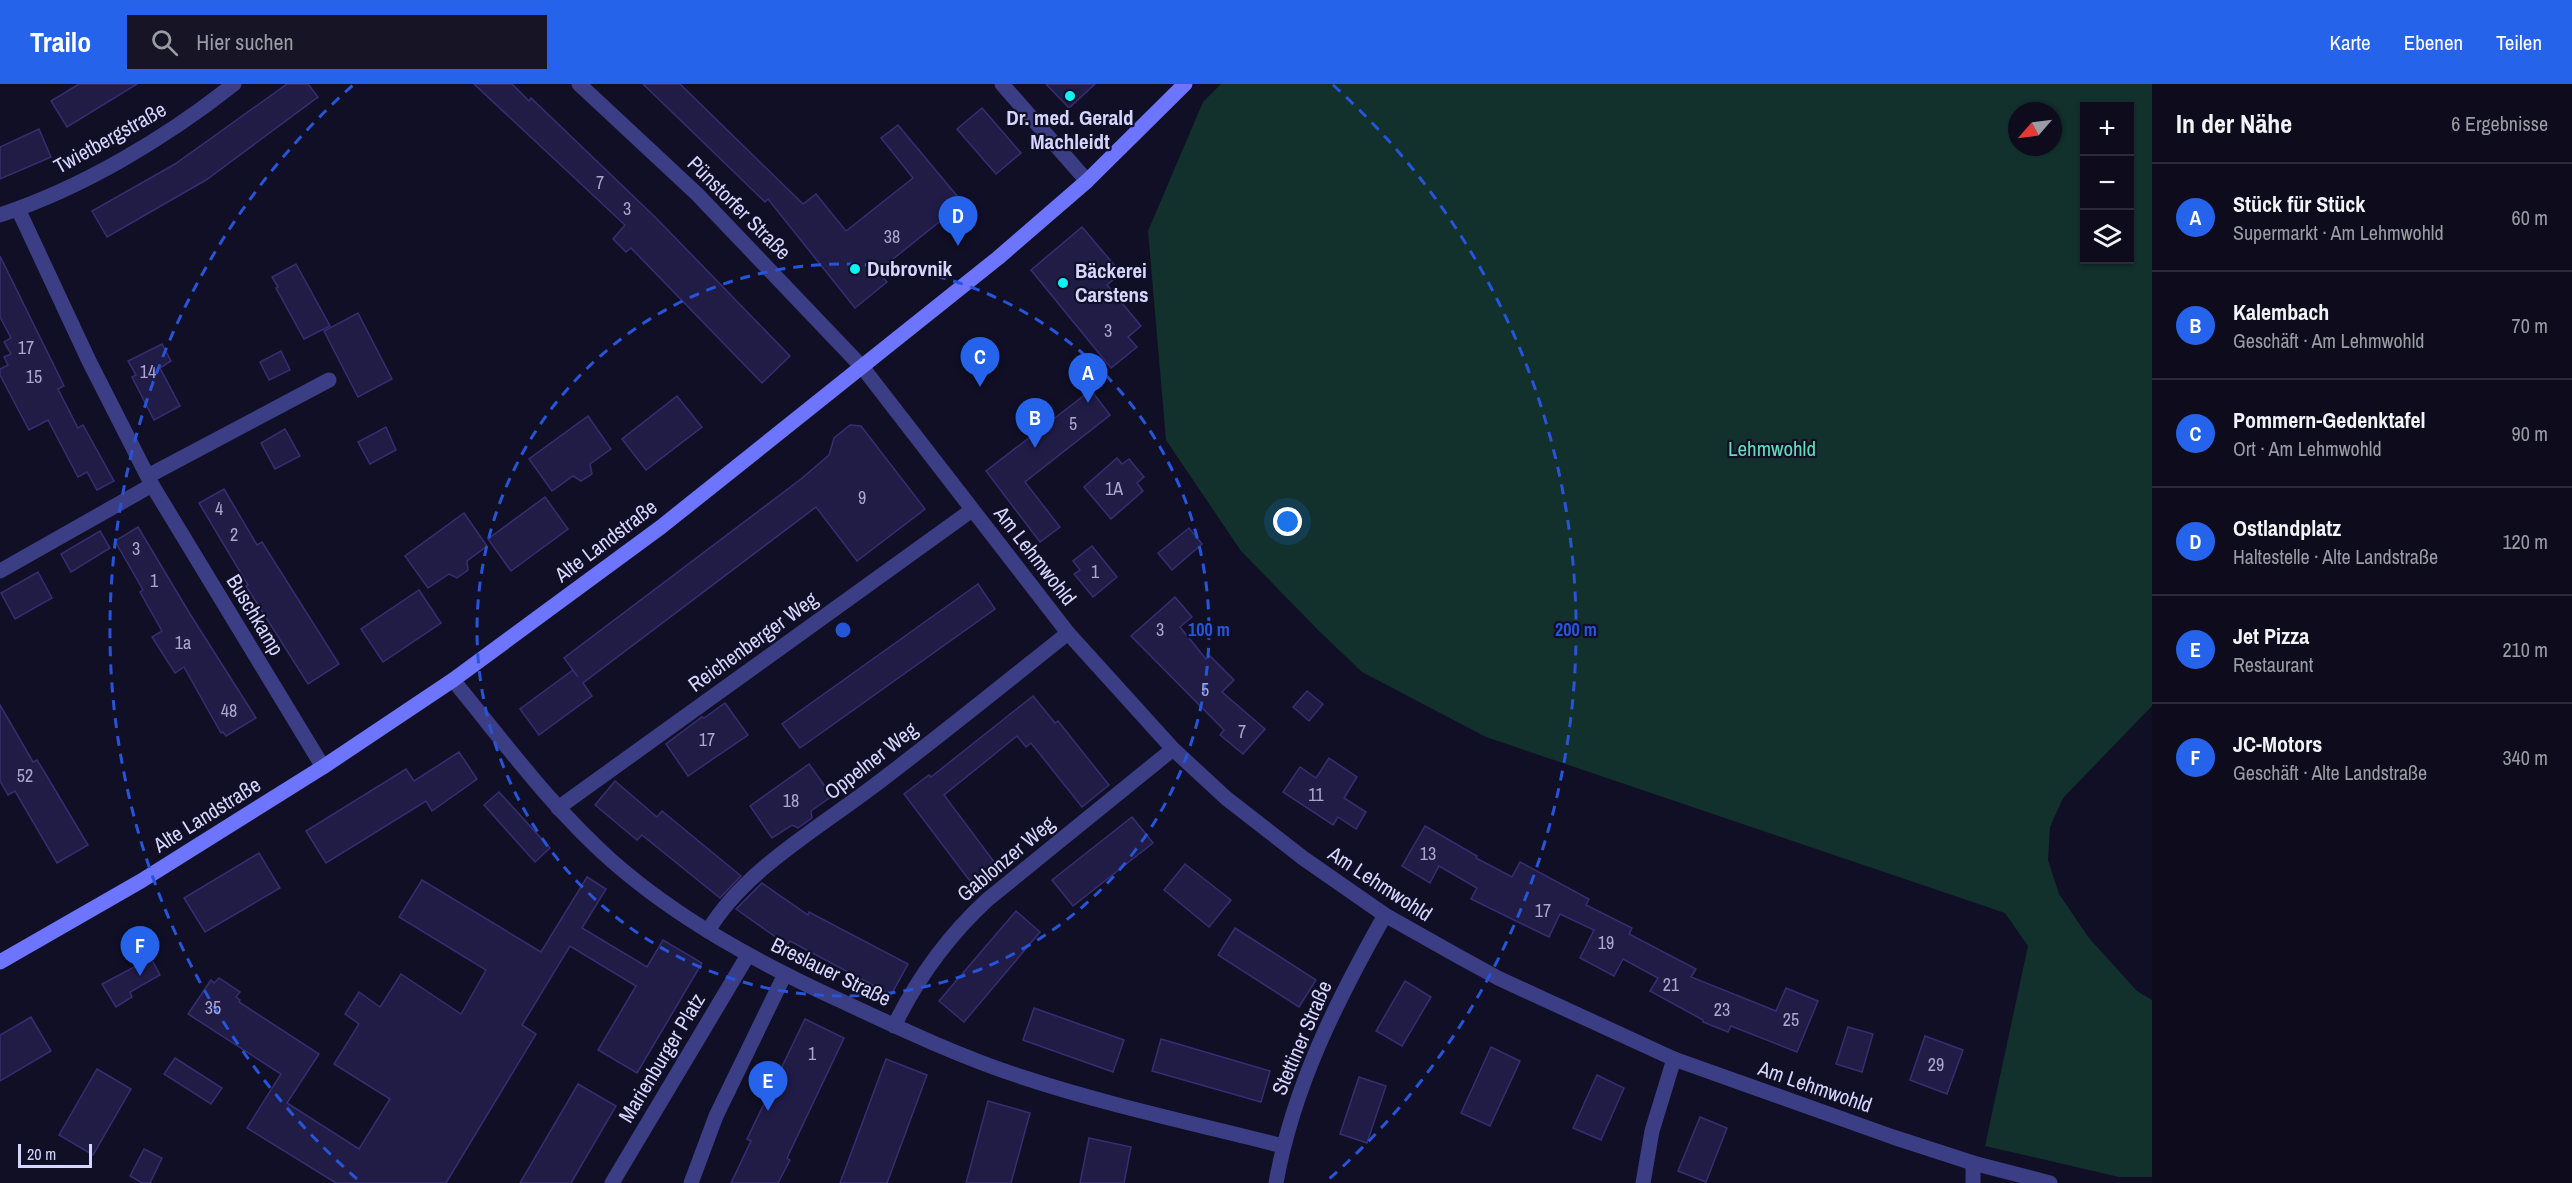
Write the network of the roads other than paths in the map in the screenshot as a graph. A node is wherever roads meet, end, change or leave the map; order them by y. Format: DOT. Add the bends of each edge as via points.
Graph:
graph roads {
  1 [pos="234,84"];
  2 [pos="579,84"];
  3 [pos="1002,84"];
  4 [pos="1185,84"];
  5 [pos="1087,181"];
  6 [pos="18,209"];
  7 [pos="0,215"];
  8 [pos="863,368"];
  9 [pos="329,380"];
  10 [pos="150,480"];
  11 [pos="972,510"];
  12 [pos="0,570"];
  13 [pos="1068,633"];
  14 [pos="453,680"];
  15 [pos="1173,749"];
  16 [pos="322,767"];
  17 [pos="558,808"];
  18 [pos="1384,915"];
  19 [pos="708,931"];
  20 [pos="748,955"];
  21 [pos="0,962"];
  22 [pos="785,975"];
  23 [pos="894,1026"];
  24 [pos="1674,1059"];
  25 [pos="1283,1146"];
  26 [pos="1973,1163"];
  27 [pos="612,1183"];
  28 [pos="691,1183"];
  29 [pos="1276,1183"];
  30 [pos="1643,1183"];
  31 [pos="1973,1183"];
  32 [pos="2050,1183"];
  1 -- 6 [label="street, Twietbergstraße" via="150,142"];
  2 -- 8 [label="street, Pünstorfer Straße" via="698,194"];
  3 -- 5 [label="street"];
  4 -- 5 [label="street, Alte Landstraße"];
  5 -- 8 [label="street, Alte Landstraße"];
  6 -- 7 [label="street, Twietbergstraße"];
  6 -- 10 [label="street, Buschkamp"];
  8 -- 11 [label="street, Am Lehmwohld"];
  8 -- 14 [label="street, Alte Landstraße" via="661,527"];
  9 -- 10 [label="street"];
  10 -- 12 [label="street"];
  10 -- 16 [label="street, Buschkamp"];
  11 -- 13 [label="street, Am Lehmwohld"];
  11 -- 17 [label="street, Reichenberger Weg"];
  13 -- 15 [label="street, Am Lehmwohld"];
  13 -- 19 [label="street, Oppelner Weg" via="747,881"];
  14 -- 16 [label="street, Alte Landstraße"];
  14 -- 17 [label="street, Breslauer Straße"];
  15 -- 18 [label="street, Am Lehmwohld" via="1226,798"];
  15 -- 23 [label="street, Gablonzer Weg" via="965,921 925,969"];
  16 -- 21 [label="street, Alte Landstraße" via="141,881"];
  17 -- 19 [label="street, Breslauer Straße" via="639,884"];
  18 -- 24 [label="street, Am Lehmwohld" via="1498,978"];
  18 -- 25 [label="street, Stettiner Straße" via="1315,1052"];
  19 -- 20 [label="street, Breslauer Straße"];
  20 -- 22 [label="street, Breslauer Straße"];
  20 -- 27 [label="street, Marienburger Platz"];
  22 -- 23 [label="street, Breslauer Straße"];
  22 -- 28 [label="street" via="716,1116"];
  23 -- 25 [label="street, Breslauer Straße" via="1021,1077"];
  24 -- 26 [label="street, Am Lehmwohld"];
  24 -- 30 [label="street" via="1652,1131"];
  25 -- 29 [label="street, Stettiner Straße"];
  26 -- 31 [label="street"];
  26 -- 32 [label="street, Am Lehmwohld"];
}
